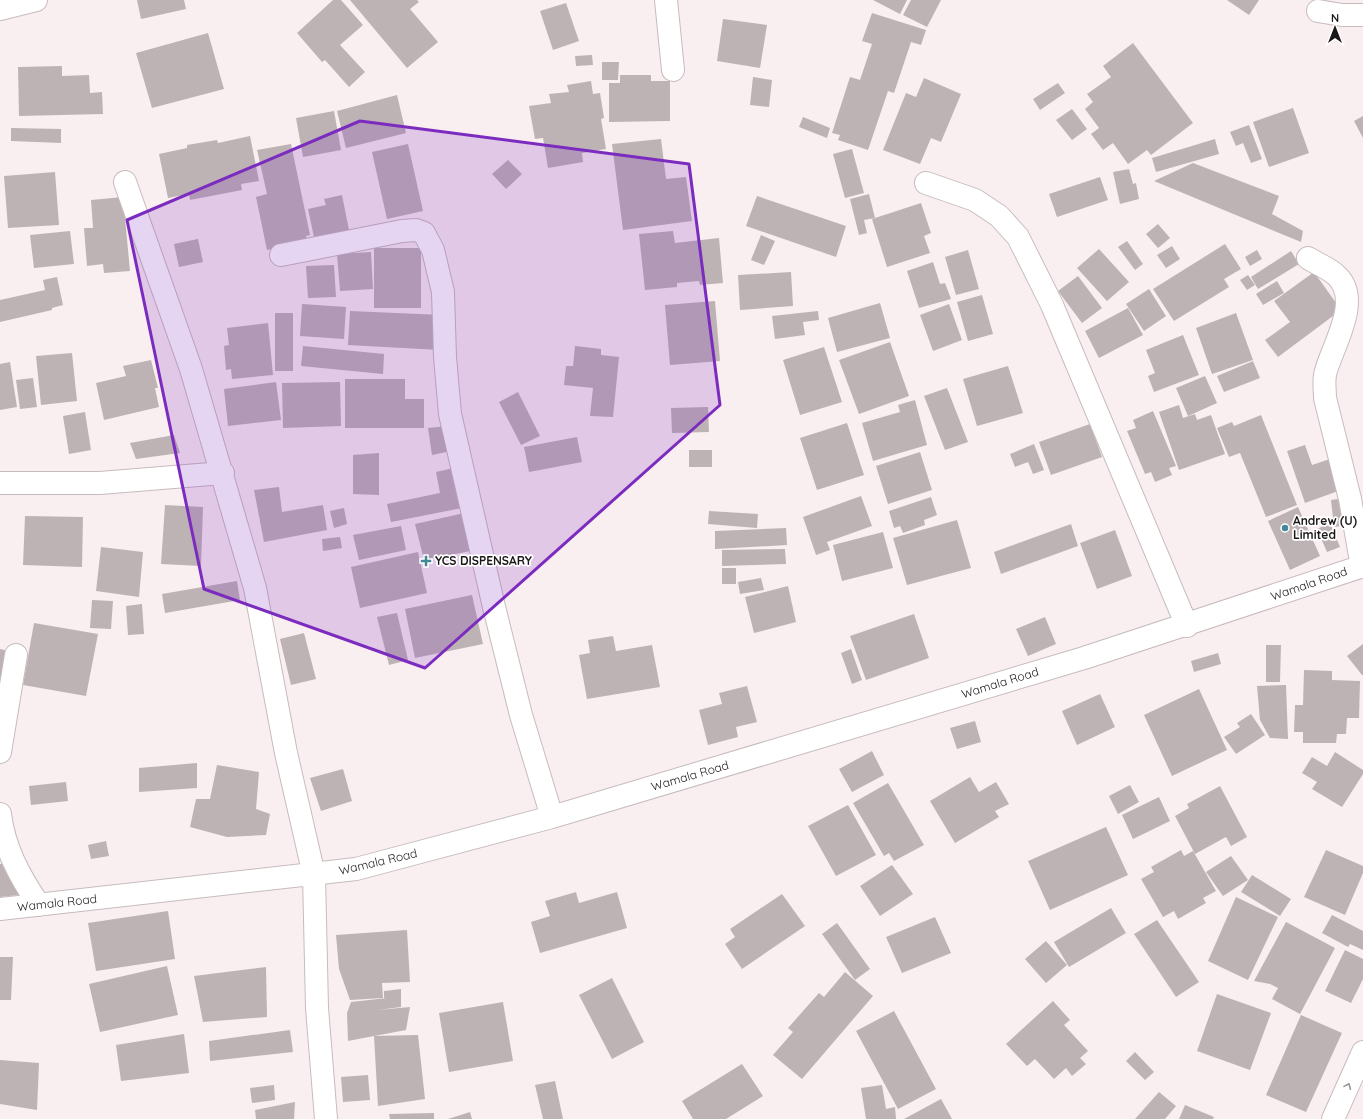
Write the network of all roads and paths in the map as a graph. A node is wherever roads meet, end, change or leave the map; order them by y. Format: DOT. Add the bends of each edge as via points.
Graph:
graph roads {
  1 [pos="36,0"];
  2 [pos="666,0"];
  3 [pos="0,9"];
  4 [pos="1318,11"];
  5 [pos="1363,15"];
  6 [pos="672,70"];
  7 [pos="125,182"];
  8 [pos="926,183"];
  9 [pos="281,255"];
  10 [pos="1308,258"];
  11 [pos="223,473"];
  12 [pos="0,483"];
  13 [pos="1363,566"];
  14 [pos="1187,626"];
  15 [pos="16,655"];
  16 [pos="0,752"];
  17 [pos="0,814"];
  18 [pos="552,816"];
  19 [pos="314,875"];
  20 [pos="39,905"];
  21 [pos="0,909"];
  22 [pos="1363,1052"];
  23 [pos="326,1119"];
  24 [pos="1333,1119"];
  1 -- 3 [label="street"];
  2 -- 6 [label="street"];
  4 -- 5 [label="street"];
  7 -- 11 [label="street" via="191,369"];
  8 -- 14 [label="street" via="975,200 999,216 1018,237 1052,305"];
  9 -- 18 [label="street" via="402,231 416,230 424,233 429,240 443,292 450,414 517,699"];
  10 -- 13 [label="street" via="1338,277 1347,300 1345,320 1325,372 1325,391"];
  11 -- 12 [label="street" via="100,483"];
  11 -- 19 [label="street" via="255,588 286,753"];
  13 -- 14 [label="street, Wamala Road"];
  14 -- 18 [label="street, Wamala Road"];
  15 -- 16 [label="street"];
  17 -- 20 [label="street" via="2,834 14,863"];
  18 -- 19 [label="street, Wamala Road" via="356,869"];
  19 -- 20 [label="street, Wamala Road"];
  19 -- 23 [label="street" via="317,1008"];
  20 -- 21 [label="street, Wamala Road"];
  24 -- 22 [label="street, one-way"];
}
